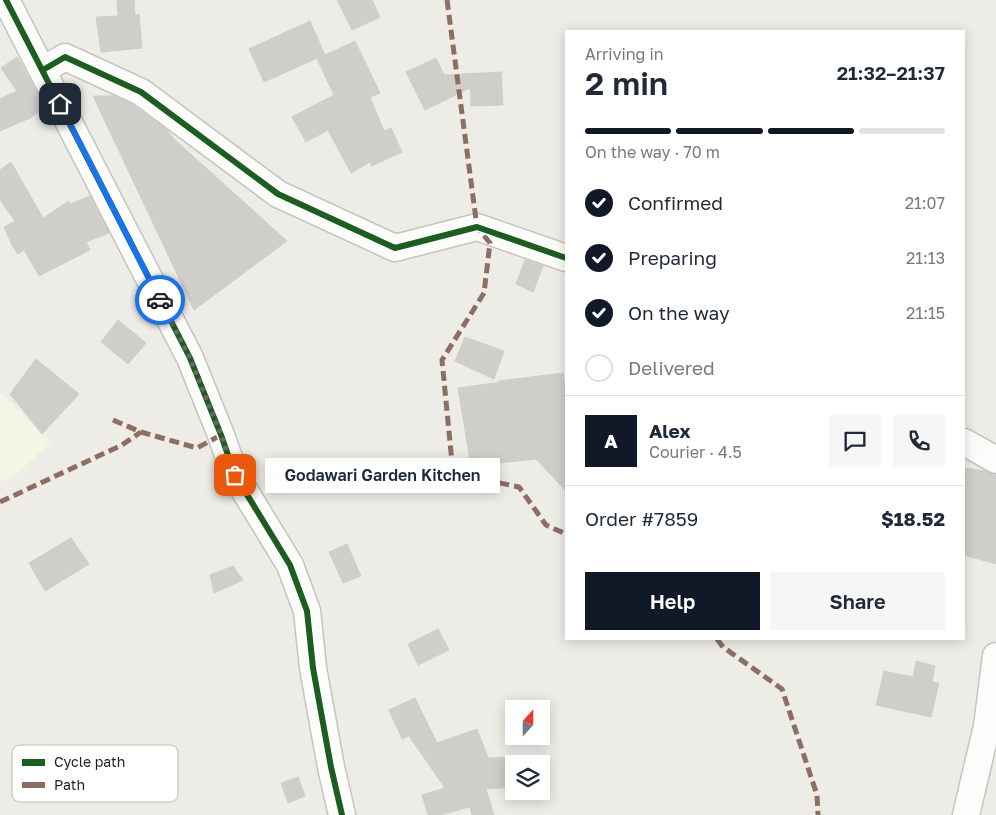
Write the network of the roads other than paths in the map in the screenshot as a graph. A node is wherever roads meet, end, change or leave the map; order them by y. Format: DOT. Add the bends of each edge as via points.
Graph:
graph roads {
  1 [pos="5,0"];
  2 [pos="0,2"];
  3 [pos="43,70"];
  4 [pos="565,258"];
  5 [pos="965,443"];
  6 [pos="996,460"];
  7 [pos="996,656"];
  8 [pos="342,815"];
  9 [pos="966,815"];
  1 -- 2 [label="street"];
  1 -- 3 [label="street"];
  3 -- 4 [label="street" via="65,57 141,92 278,194 395,248 477,228"];
  3 -- 8 [label="street" via="190,358 235,475 290,565 307,611 313,668"];
  5 -- 6 [label="street"];
  7 -- 9 [label="street" via="987,726"];
}
